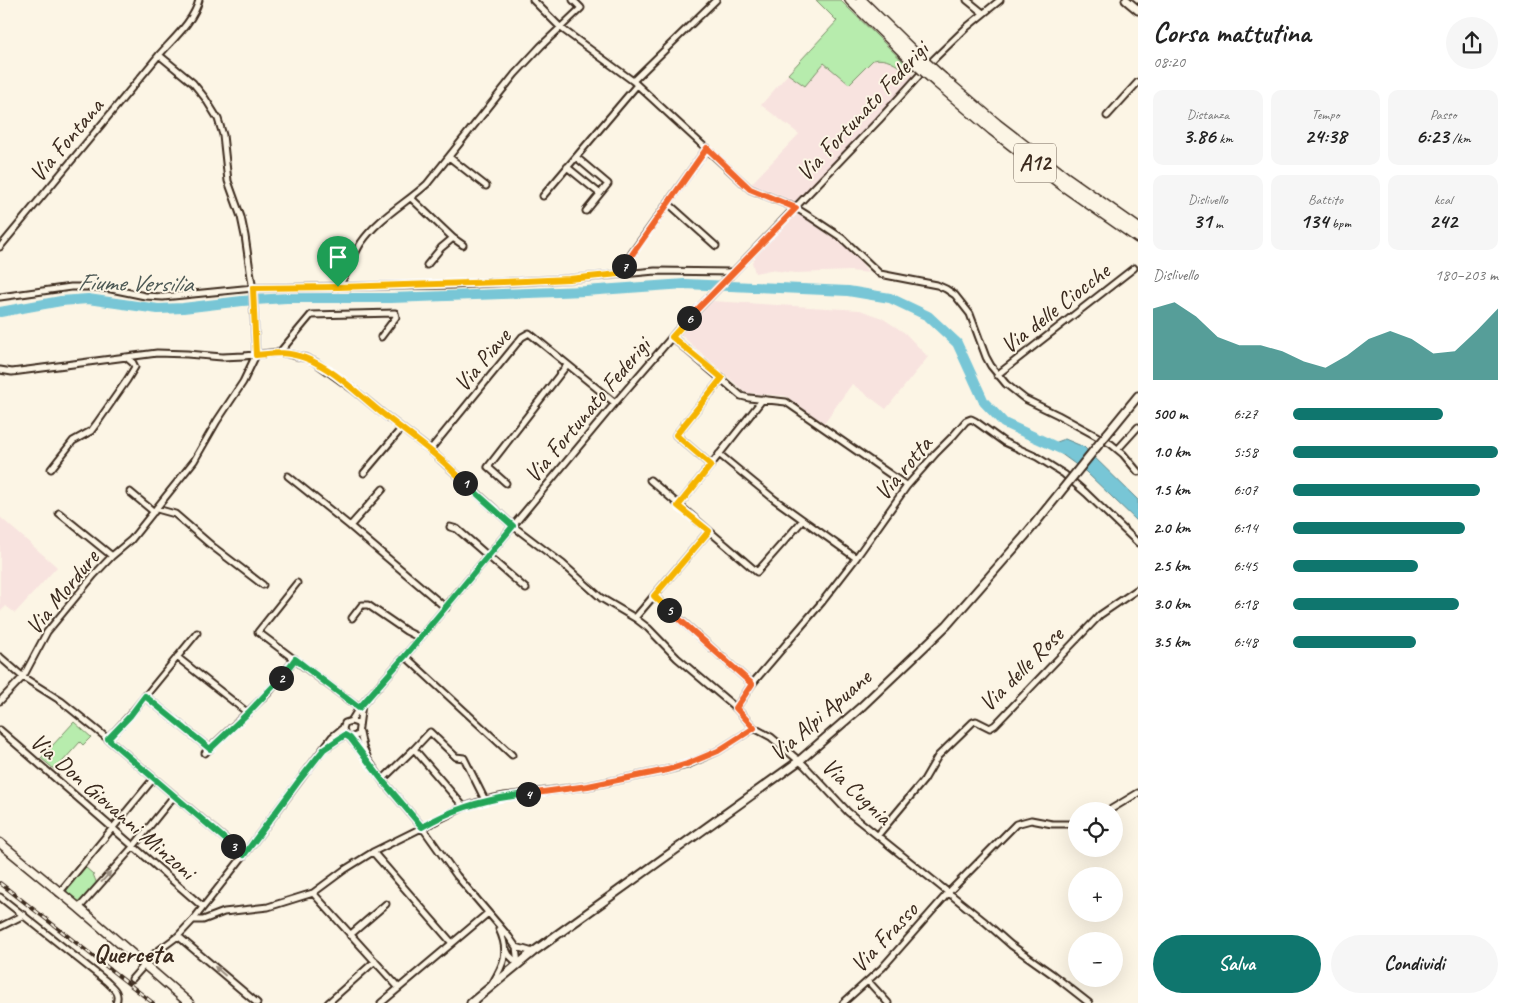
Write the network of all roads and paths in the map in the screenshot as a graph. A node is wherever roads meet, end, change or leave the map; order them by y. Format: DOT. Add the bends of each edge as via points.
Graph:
graph roads {
  1 [pos="199,0"];
  2 [pos="533,0"];
  3 [pos="573,0"];
  4 [pos="716,0"];
  5 [pos="850,0"];
  6 [pos="861,0"];
  7 [pos="967,0"];
  8 [pos="1000,0"];
  9 [pos="1126,0"];
  10 [pos="1138,10"];
  11 [pos="983,13"];
  12 [pos="562,28"];
  13 [pos="159,55"];
  14 [pos="912,55"];
  15 [pos="940,80"];
  16 [pos="633,81"];
  17 [pos="1138,82"];
  18 [pos="637,85"];
  19 [pos="1107,116"];
  20 [pos="707,148"];
  21 [pos="576,156"];
  22 [pos="450,157"];
  23 [pos="567,167"];
  24 [pos="486,186"];
  25 [pos="599,193"];
  26 [pos="543,196"];
  27 [pos="412,198"];
  28 [pos="668,203"];
  29 [pos="796,208"];
  30 [pos="586,211"];
  31 [pos="1138,228"];
  32 [pos="453,238"];
  33 [pos="1138,238"];
  34 [pos="463,245"];
  35 [pos="716,246"];
  36 [pos="0,247"];
  37 [pos="427,265"];
  38 [pos="1134,268"];
  39 [pos="733,272"];
  40 [pos="619,274"];
  41 [pos="338,287"];
  42 [pos="253,289"];
  43 [pos="0,297"];
  44 [pos="381,337"];
  45 [pos="672,337"];
  46 [pos="280,352"];
  47 [pos="256,355"];
  48 [pos="126,357"];
  49 [pos="567,365"];
  50 [pos="0,370"];
  51 [pos="997,375"];
  52 [pos="722,378"];
  53 [pos="1138,396"];
  54 [pos="763,400"];
  55 [pos="615,403"];
  56 [pos="1138,427"];
  57 [pos="401,428"];
  58 [pos="1118,449"];
  59 [pos="430,450"];
  60 [pos="719,454"];
  61 [pos="711,465"];
  62 [pos="50,468"];
  63 [pos="1138,472"];
  64 [pos="364,473"];
  65 [pos="288,476"];
  66 [pos="650,480"];
  67 [pos="506,483"];
  68 [pos="907,486"];
  69 [pos="382,489"];
  70 [pos="130,492"];
  71 [pos="678,506"];
  72 [pos="156,510"];
  73 [pos="59,513"];
  74 [pos="803,520"];
  75 [pos="350,526"];
  76 [pos="513,526"];
  77 [pos="450,527"];
  78 [pos="709,531"];
  79 [pos="1138,542"];
  80 [pos="112,556"];
  81 [pos="488,556"];
  82 [pos="856,558"];
  83 [pos="297,583"];
  84 [pos="263,585"];
  85 [pos="526,589"];
  86 [pos="1138,589"];
  87 [pos="654,596"];
  88 [pos="446,608"];
  89 [pos="352,618"];
  90 [pos="635,618"];
  91 [pos="197,633"];
  92 [pos="420,638"];
  93 [pos="405,656"];
  94 [pos="0,657"];
  95 [pos="177,657"];
  96 [pos="295,659"];
  97 [pos="23,677"];
  98 [pos="752,684"];
  99 [pos="145,696"];
  100 [pos="0,701"];
  101 [pos="361,706"];
  102 [pos="736,708"];
  103 [pos="248,713"];
  104 [pos="351,721"];
  105 [pos="359,725"];
  106 [pos="342,728"];
  107 [pos="754,728"];
  108 [pos="0,730"];
  109 [pos="360,732"];
  110 [pos="345,735"];
  111 [pos="350,738"];
  112 [pos="108,739"];
  113 [pos="324,749"];
  114 [pos="414,750"];
  115 [pos="512,755"];
  116 [pos="369,761"];
  117 [pos="798,761"];
  118 [pos="154,778"];
  119 [pos="382,780"];
  120 [pos="1138,793"];
  121 [pos="174,796"];
  122 [pos="485,800"];
  123 [pos="1123,802"];
  124 [pos="464,807"];
  125 [pos="1068,824"];
  126 [pos="422,827"];
  127 [pos="112,828"];
  128 [pos="878,835"];
  129 [pos="0,843"];
  130 [pos="132,847"];
  131 [pos="373,852"];
  132 [pos="244,855"];
  133 [pos="59,893"];
  134 [pos="313,893"];
  135 [pos="948,893"];
  136 [pos="0,896"];
  137 [pos="386,904"];
  138 [pos="203,907"];
  139 [pos="79,908"];
  140 [pos="488,913"];
  141 [pos="24,915"];
  142 [pos="193,920"];
  143 [pos="497,924"];
  144 [pos="0,927"];
  145 [pos="350,935"];
  146 [pos="178,936"];
  147 [pos="452,943"];
  148 [pos="516,947"];
  149 [pos="506,949"];
  150 [pos="533,952"];
  151 [pos="375,961"];
  152 [pos="144,964"];
  153 [pos="518,964"];
  154 [pos="132,979"];
  155 [pos="868,982"];
  156 [pos="399,988"];
  157 [pos="489,988"];
  158 [pos="116,1002"];
  159 [pos="189,1003"];
  160 [pos="257,1003"];
  161 [pos="328,1003"];
  162 [pos="382,1003"];
  163 [pos="471,1003"];
  164 [pos="843,1003"];
  165 [pos="888,1003"];
  166 [pos="1088,1003"];
  1 -- 13 [label="street, Via Fontana" via="185,26"];
  2 -- 12 [label="street, Via delle Ciocche"];
  3 -- 12 [label="street" via="581,8"];
  4 -- 16 [label="street"];
  5 -- 14 [label="highway, A12"];
  6 -- 14 [label="highway, A12"];
  7 -- 11 [label="street"];
  8 -- 11 [label="street, Via Fortunato Federigi"];
  9 -- 10 [label="main road"];
  11 -- 29 [label="street, Via Fortunato Federigi" via="934,59"];
  12 -- 16 [label="street, Via delle Ciocche"];
  12 -- 22 [label="street" via="515,74"];
  13 -- 36 [label="street, Via Fontana"];
  13 -- 42 [label="street, Via Mordure" via="193,83 218,119 228,180 241,217"];
  14 -- 15 [label="highway, A12, bridge"];
  15 -- 31 [label="highway, A12"];
  15 -- 33 [label="highway, A12" via="992,130 1062,185"];
  16 -- 18 [label="street, Via delle Ciocche"];
  17 -- 19 [label="street"];
  18 -- 20 [label="street, Via delle Ciocche"];
  18 -- 21 [label="street"];
  20 -- 28 [label="street"];
  20 -- 29 [label="street, Via delle Ciocche" via="750,189"];
  21 -- 23 [label="street"];
  21 -- 25 [label="street" via="608,184"];
  22 -- 24 [label="street"];
  22 -- 27 [label="street"];
  23 -- 25 [label="street"];
  23 -- 26 [label="street"];
  25 -- 30 [label="street"];
  27 -- 32 [label="street"];
  27 -- 41 [label="street" via="383,219 360,244"];
  28 -- 35 [label="street"];
  28 -- 40 [label="street"];
  29 -- 39 [label="street, Via Fortunato Federigi"];
  29 -- 51 [label="street, Via delle Ciocche" via="842,238 880,274 936,286 955,295 970,314 986,357"];
  32 -- 34 [label="street"];
  32 -- 37 [label="street"];
  38 -- 51 [label="street, Via delle Ciocche"];
  39 -- 40 [label="street"];
  39 -- 45 [label="street, Via Fortunato Federigi"];
  40 -- 41 [label="street" via="512,282"];
  41 -- 42 [label="street"];
  42 -- 43 [label="street" via="163,297 95,287 71,287"];
  42 -- 47 [label="street, Via Mordure"];
  44 -- 46 [label="street" via="396,317 395,313 311,315"];
  45 -- 52 [label="street"];
  45 -- 55 [label="street, Via Fortunato Federigi"];
  46 -- 47 [label="street"];
  46 -- 57 [label="street, Via Cugnia" via="306,358 324,368"];
  47 -- 48 [label="street" via="222,357 157,353"];
  47 -- 72 [label="street, Via Mordure" via="194,461"];
  48 -- 50 [label="street" via="12,372"];
  48 -- 62 [label="street" via="135,366 127,380 91,430 73,441"];
  49 -- 55 [label="street, Via Piave"];
  49 -- 59 [label="street, Via Piave" via="528,333"];
  49 -- 67 [label="street" via="488,467"];
  51 -- 58 [label="street, Via delle Ciocche" via="1024,399"];
  52 -- 54 [label="street" via="741,396"];
  52 -- 61 [label="street" via="676,435"];
  53 -- 117 [label="main road, Via Alpi Apuane, bridge" via="1024,537 947,625 860,708"];
  54 -- 60 [label="street"];
  54 -- 68 [label="street" via="786,402"];
  55 -- 76 [label="street, Via Fortunato Federigi"];
  56 -- 58 [label="street"];
  57 -- 59 [label="street, Via Cugnia"];
  57 -- 64 [label="street"];
  58 -- 63 [label="street, Via delle Ciocche"];
  59 -- 76 [label="street, Via Cugnia"];
  60 -- 61 [label="street"];
  60 -- 74 [label="street"];
  61 -- 71 [label="street"];
  65 -- 75 [label="street"];
  66 -- 71 [label="street"];
  68 -- 79 [label="street, Via rotta" via="971,419 1004,442 1064,474"];
  68 -- 82 [label="street, Via rotta"];
  69 -- 75 [label="street"];
  70 -- 72 [label="street"];
  71 -- 78 [label="street"];
  72 -- 80 [label="street, Via Mordure" via="131,540"];
  72 -- 84 [label="street" via="174,514"];
  73 -- 80 [label="street"];
  74 -- 78 [label="street" via="757,572"];
  74 -- 82 [label="street"];
  75 -- 88 [label="street"];
  76 -- 81 [label="street, Via Fortunato Federigi"];
  76 -- 90 [label="street, Via Cugnia" via="563,564 600,598"];
  77 -- 81 [label="street"];
  78 -- 87 [label="street"];
  80 -- 97 [label="street, Via Mordure" via="46,632"];
  81 -- 85 [label="street"];
  81 -- 88 [label="street, Via Fortunato Federigi"];
  82 -- 98 [label="street, Via rotta"];
  83 -- 96 [label="street" via="258,632"];
  86 -- 128 [label="street, Via delle Rose" via="1100,615 994,725 990,728 973,722 938,756 924,780"];
  87 -- 90 [label="street"];
  87 -- 98 [label="street"];
  88 -- 92 [label="street, Via Fortunato Federigi"];
  89 -- 92 [label="street" via="362,605 368,605"];
  90 -- 102 [label="street, Via Cugnia"];
  91 -- 95 [label="street"];
  92 -- 93 [label="street, Via Fortunato Federigi"];
  93 -- 101 [label="street, Via Fortunato Federigi"];
  93 -- 115 [label="street"];
  94 -- 97 [label="street"];
  95 -- 99 [label="street"];
  95 -- 103 [label="street"];
  96 -- 101 [label="street"];
  96 -- 103 [label="street"];
  97 -- 100 [label="street, Via Mordure"];
  97 -- 112 [label="street" via="61,701"];
  98 -- 102 [label="street, Via rotta"];
  99 -- 103 [label="street" via="208,751"];
  99 -- 112 [label="street"];
  101 -- 104 [label="street, Via Fortunato Federigi"];
  101 -- 105 [label="street"];
  102 -- 107 [label="street, Via Cugnia"];
  104 -- 105 [label="street"];
  104 -- 106 [label="street"];
  105 -- 109 [label="street"];
  106 -- 110 [label="street"];
  106 -- 113 [label="street"];
  107 -- 117 [label="street, Via Cugnia" via="771,737"];
  107 -- 122 [label="street" via="718,751 667,770 588,786"];
  108 -- 127 [label="street, Via Don Giovanni Minzoni"];
  109 -- 111 [label="street"];
  109 -- 116 [label="street"];
  110 -- 111 [label="street"];
  110 -- 113 [label="street"];
  111 -- 116 [label="street"];
  112 -- 118 [label="street"];
  113 -- 132 [label="street"];
  114 -- 119 [label="street"];
  114 -- 122 [label="street" via="430,732 456,758 464,758"];
  114 -- 124 [label="street"];
  116 -- 119 [label="street"];
  117 -- 128 [label="street, Via Cugnia" via="848,812"];
  117 -- 150 [label="main road, Via Alpi Apuane"];
  118 -- 121 [label="street"];
  118 -- 127 [label="street"];
  119 -- 126 [label="street"];
  120 -- 123 [label="street"];
  121 -- 130 [label="street"];
  121 -- 132 [label="street"];
  122 -- 124 [label="street"];
  124 -- 126 [label="street"];
  125 -- 135 [label="street, Via Frasso" via="1031,820 1016,824"];
  126 -- 131 [label="street"];
  126 -- 140 [label="street"];
  127 -- 130 [label="street, Via Don Giovanni Minzoni"];
  127 -- 133 [label="street"];
  128 -- 135 [label="street, Via Cugnia"];
  129 -- 133 [label="main road"];
  130 -- 138 [label="street, Via Don Giovanni Minzoni"];
  139 -- 130 [label="street, one-way"];
  131 -- 134 [label="street"];
  131 -- 147 [label="street"];
  132 -- 138 [label="street"];
  133 -- 139 [label="main road"];
  134 -- 142 [label="street" via="268,907 224,912"];
  134 -- 145 [label="street"];
  135 -- 155 [label="street, Via Frasso"];
  135 -- 166 [label="street, Via Cugnia"];
  136 -- 141 [label="street"];
  137 -- 145 [label="street"];
  138 -- 142 [label="street"];
  139 -- 152 [label="main road"];
  140 -- 143 [label="street"];
  140 -- 147 [label="street"];
  141 -- 144 [label="street"];
  141 -- 158 [label="street" via="106,981 118,996"];
  142 -- 146 [label="street"];
  143 -- 148 [label="street"];
  143 -- 149 [label="street"];
  145 -- 151 [label="street"];
  146 -- 152 [label="street"];
  160 -- 146 [label="street, one-way"];
  147 -- 156 [label="street"];
  148 -- 150 [label="street"];
  148 -- 153 [label="street"];
  149 -- 153 [label="street"];
  149 -- 157 [label="street" via="503,967"];
  150 -- 153 [label="main road, Via Alpi Apuane"];
  151 -- 156 [label="street"];
  151 -- 161 [label="street"];
  152 -- 154 [label="street"];
  152 -- 159 [label="main road"];
  153 -- 157 [label="main road, Via Alpi Apuane"];
  155 -- 164 [label="street, Via Frasso"];
  155 -- 165 [label="street"];
  156 -- 162 [label="street"];
  157 -- 163 [label="main road, Via Alpi Apuane"];
}
